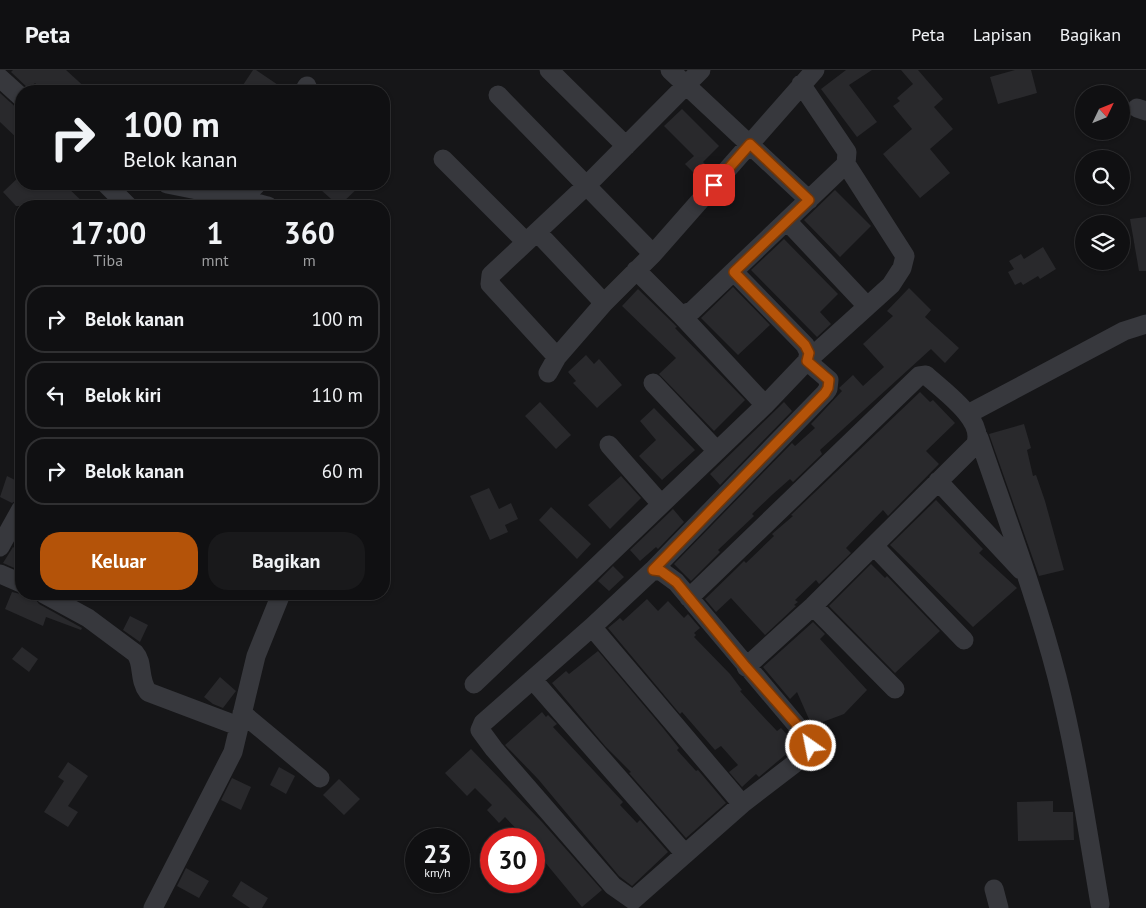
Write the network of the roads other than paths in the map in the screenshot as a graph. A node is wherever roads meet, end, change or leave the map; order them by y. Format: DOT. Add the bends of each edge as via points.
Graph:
graph roads {
  1 [pos="549,70"];
  2 [pos="670,70"];
  3 [pos="701,70"];
  4 [pos="814,70"];
  5 [pos="0,78"];
  6 [pos="800,84"];
  7 [pos="686,85"];
  8 [pos="15,92"];
  9 [pos="498,95"];
  10 [pos="750,144"];
  11 [pos="626,146"];
  12 [pos="444,159"];
  13 [pos="846,164"];
  14 [pos="587,185"];
  15 [pos="112,190"];
  16 [pos="196,190"];
  17 [pos="247,190"];
  18 [pos="234,198"];
  19 [pos="122,200"];
  20 [pos="215,200"];
  21 [pos="242,200"];
  22 [pos="809,200"];
  23 [pos="787,221"];
  24 [pos="531,237"];
  25 [pos="653,254"];
  26 [pos="636,270"];
  27 [pos="734,272"];
  28 [pos="604,303"];
  29 [pos="867,306"];
  30 [pos="681,315"];
  31 [pos="1146,324"];
  32 [pos="557,357"];
  33 [pos="807,361"];
  34 [pos="548,374"];
  35 [pos="653,383"];
  36 [pos="765,406"];
  37 [pos="968,414"];
  38 [pos="978,438"];
  39 [pos="609,445"];
  40 [pos="717,451"];
  41 [pos="938,482"];
  42 [pos="661,504"];
  43 [pos="15,520"];
  44 [pos="874,546"];
  45 [pos="0,547"];
  46 [pos="653,570"];
  47 [pos="0,574"];
  48 [pos="1026,576"];
  49 [pos="15,580"];
  50 [pos="689,598"];
  51 [pos="55,600"];
  52 [pos="279,600"];
  53 [pos="813,606"];
  54 [pos="592,627"];
  55 [pos="964,640"];
  56 [pos="746,667"];
  57 [pos="533,680"];
  58 [pos="474,684"];
  59 [pos="895,689"];
  60 [pos="240,720"];
  61 [pos="320,778"];
  62 [pos="742,804"];
  63 [pos="685,854"];
  64 [pos="994,889"];
  65 [pos="1100,904"];
  66 [pos="153,908"];
  67 [pos="999,908"];
  1 -- 11 [label="street"];
  2 -- 7 [label="street"];
  3 -- 7 [label="street"];
  4 -- 6 [label="street"];
  5 -- 8 [label="street"];
  6 -- 10 [label="street"];
  6 -- 13 [label="street" via="847,152"];
  7 -- 10 [label="street"];
  7 -- 11 [label="street"];
  9 -- 14 [label="street"];
  10 -- 22 [label="street"];
  10 -- 25 [label="street"];
  11 -- 14 [label="street"];
  12 -- 24 [label="street"];
  13 -- 22 [label="street"];
  13 -- 29 [label="street" via="905,256 897,277"];
  14 -- 24 [label="street"];
  14 -- 25 [label="street"];
  15 -- 19 [label="street"];
  16 -- 18 [label="street"];
  17 -- 18 [label="street"];
  18 -- 20 [label="street"];
  18 -- 21 [label="street"];
  22 -- 23 [label="street"];
  23 -- 27 [label="street"];
  23 -- 29 [label="street"];
  24 -- 28 [label="street"];
  24 -- 32 [label="street" via="491,275 490,284"];
  25 -- 26 [label="street"];
  26 -- 28 [label="street"];
  26 -- 30 [label="street"];
  27 -- 30 [label="street" via="696,307"];
  27 -- 33 [label="street" via="805,345 809,353"];
  28 -- 32 [label="street"];
  29 -- 33 [label="street"];
  30 -- 36 [label="street"];
  31 -- 37 [label="street" via="1124,331"];
  32 -- 34 [label="street"];
  33 -- 36 [label="street"];
  33 -- 46 [label="street" via="829,380 825,393"];
  35 -- 40 [label="street"];
  36 -- 40 [label="street"];
  37 -- 38 [label="street" via="977,429"];
  37 -- 50 [label="street" via="926,375 919,376"];
  38 -- 41 [label="street" via="968,453"];
  38 -- 48 [label="street"];
  39 -- 42 [label="street"];
  40 -- 42 [label="street"];
  41 -- 44 [label="street"];
  41 -- 48 [label="street"];
  42 -- 58 [label="street"];
  43 -- 45 [label="street"];
  44 -- 53 [label="street"];
  44 -- 55 [label="street"];
  46 -- 50 [label="street" via="668,575"];
  46 -- 54 [label="street"];
  47 -- 49 [label="street"];
  48 -- 65 [label="street" via="1057,677 1081,790"];
  50 -- 56 [label="street"];
  51 -- 60 [label="street" via="88,618 134,653 148,692"];
  52 -- 60 [label="street" via="256,656"];
  53 -- 56 [label="street"];
  53 -- 59 [label="street"];
  54 -- 57 [label="street"];
  54 -- 62 [label="street"];
  56 -- 62 [label="street" via="806,735 811,746 798,761"];
  57 -- 63 [label="street"];
  57 -- 63 [label="street" via="486,720 480,730 596,867 613,886 633,900"];
  60 -- 61 [label="street"];
  60 -- 66 [label="street" via="225,770"];
  62 -- 63 [label="street"];
  64 -- 67 [label="street"];
}
